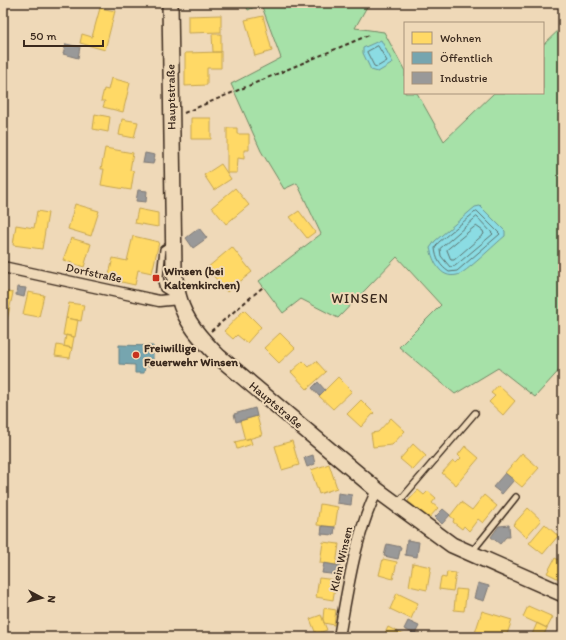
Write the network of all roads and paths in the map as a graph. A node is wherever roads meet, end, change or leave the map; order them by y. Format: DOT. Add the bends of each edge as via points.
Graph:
graph roads {
  1 [pos="170,3"];
  2 [pos="369,35"];
  3 [pos="562,53"];
  4 [pos="563,83"];
  5 [pos="171,118"];
  6 [pos="3,267"];
  7 [pos="263,287"];
  8 [pos="179,299"];
  9 [pos="201,339"];
  10 [pos="475,413"];
  11 [pos="377,490"];
  12 [pos="516,497"];
  13 [pos="397,504"];
  14 [pos="471,553"];
  15 [pos="563,594"];
  16 [pos="338,637"];
  1 -- 5 [label="street, Hauptstraße"];
  2 -- 5 [label="path"];
  3 -- 4 [label="path"];
  5 -- 8 [label="street, Hauptstraße" via="172,242"];
  6 -- 8 [label="street, Dorfstraße" via="159,302"];
  7 -- 9 [label="path"];
  8 -- 9 [label="street, Hauptstraße"];
  9 -- 11 [label="street, Hauptstraße"];
  10 -- 13 [label="lane"];
  11 -- 13 [label="street, Hauptstraße"];
  11 -- 16 [label="street, Klein Winsen" via="366,514 353,558"];
  12 -- 14 [label="lane"];
  13 -- 14 [label="street, Hauptstraße" via="452,545"];
  14 -- 15 [label="street, Hauptstraße"];
}
